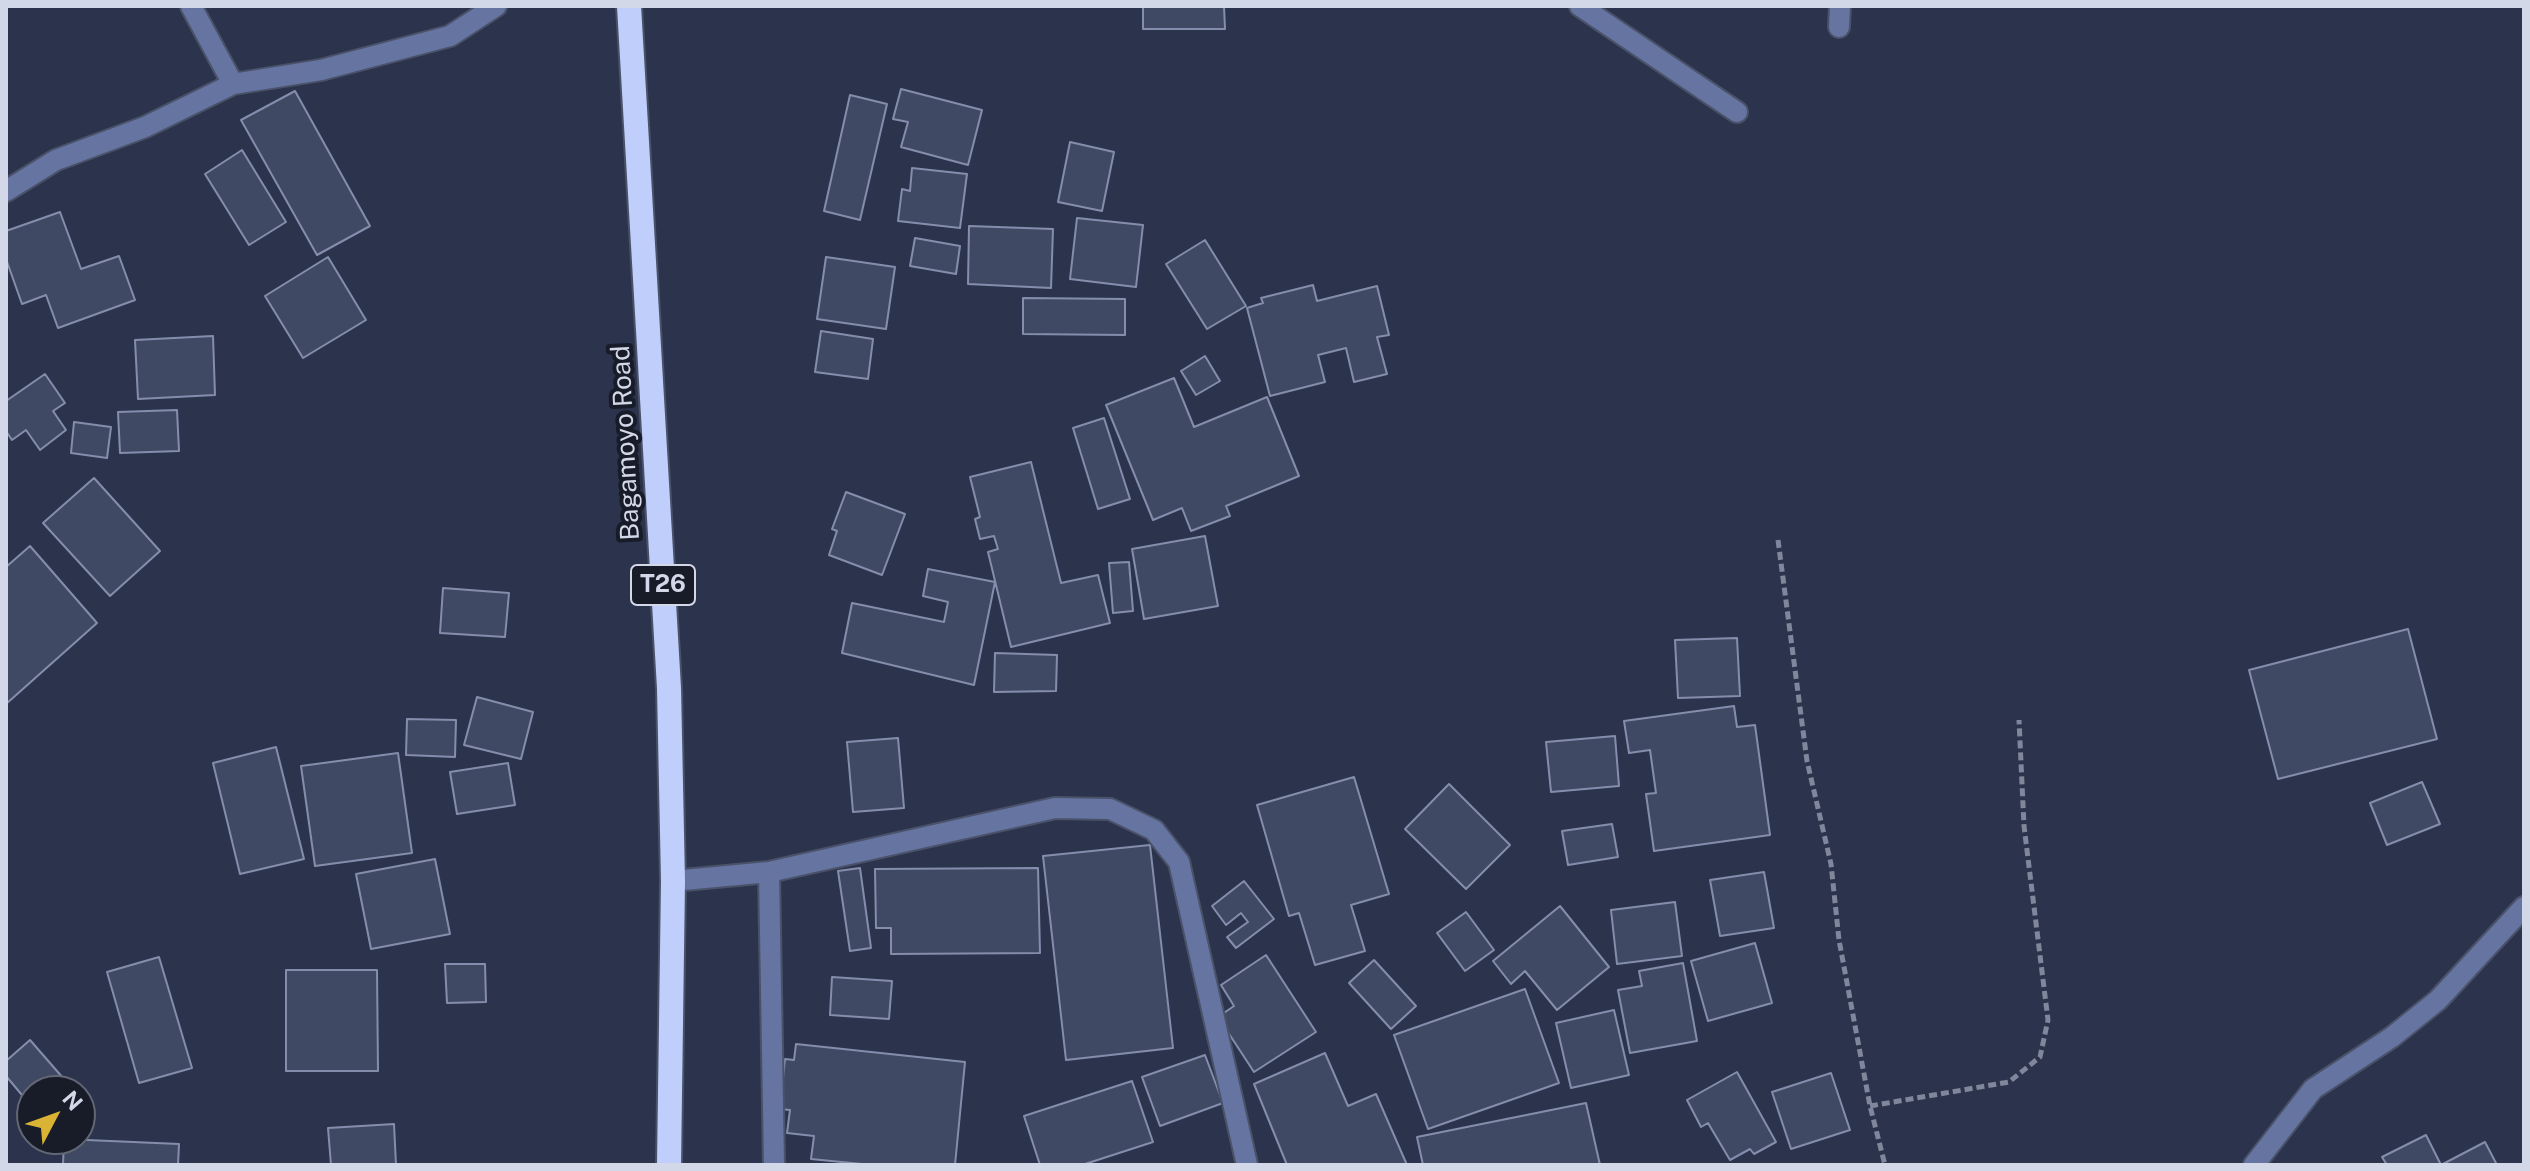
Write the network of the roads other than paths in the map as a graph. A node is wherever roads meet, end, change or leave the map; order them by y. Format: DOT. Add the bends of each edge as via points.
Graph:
graph roads {
  1 [pos="191,6"];
  2 [pos="496,6"];
  3 [pos="629,6"];
  4 [pos="1580,6"];
  5 [pos="1840,6"];
  6 [pos="1839,27"];
  7 [pos="233,84"];
  8 [pos="1737,112"];
  9 [pos="6,191"];
  10 [pos="769,872"];
  11 [pos="673,881"];
  12 [pos="2524,907"];
  13 [pos="669,1165"];
  14 [pos="774,1165"];
  15 [pos="1247,1165"];
  16 [pos="2254,1165"];
  1 -- 7 [label="street"];
  2 -- 7 [label="street" via="450,36 321,70"];
  3 -- 11 [label="highway, Bagamoyo Road / T26" via="669,688"];
  4 -- 8 [label="street"];
  5 -- 6 [label="street"];
  7 -- 9 [label="street" via="145,127 56,160"];
  10 -- 11 [label="street"];
  10 -- 14 [label="street"];
  10 -- 15 [label="street" via="1055,808 1110,809 1154,830 1179,862"];
  11 -- 13 [label="highway, Bagamoyo Road / T26"];
  12 -- 16 [label="street" via="2438,1000 2313,1089"];
}
